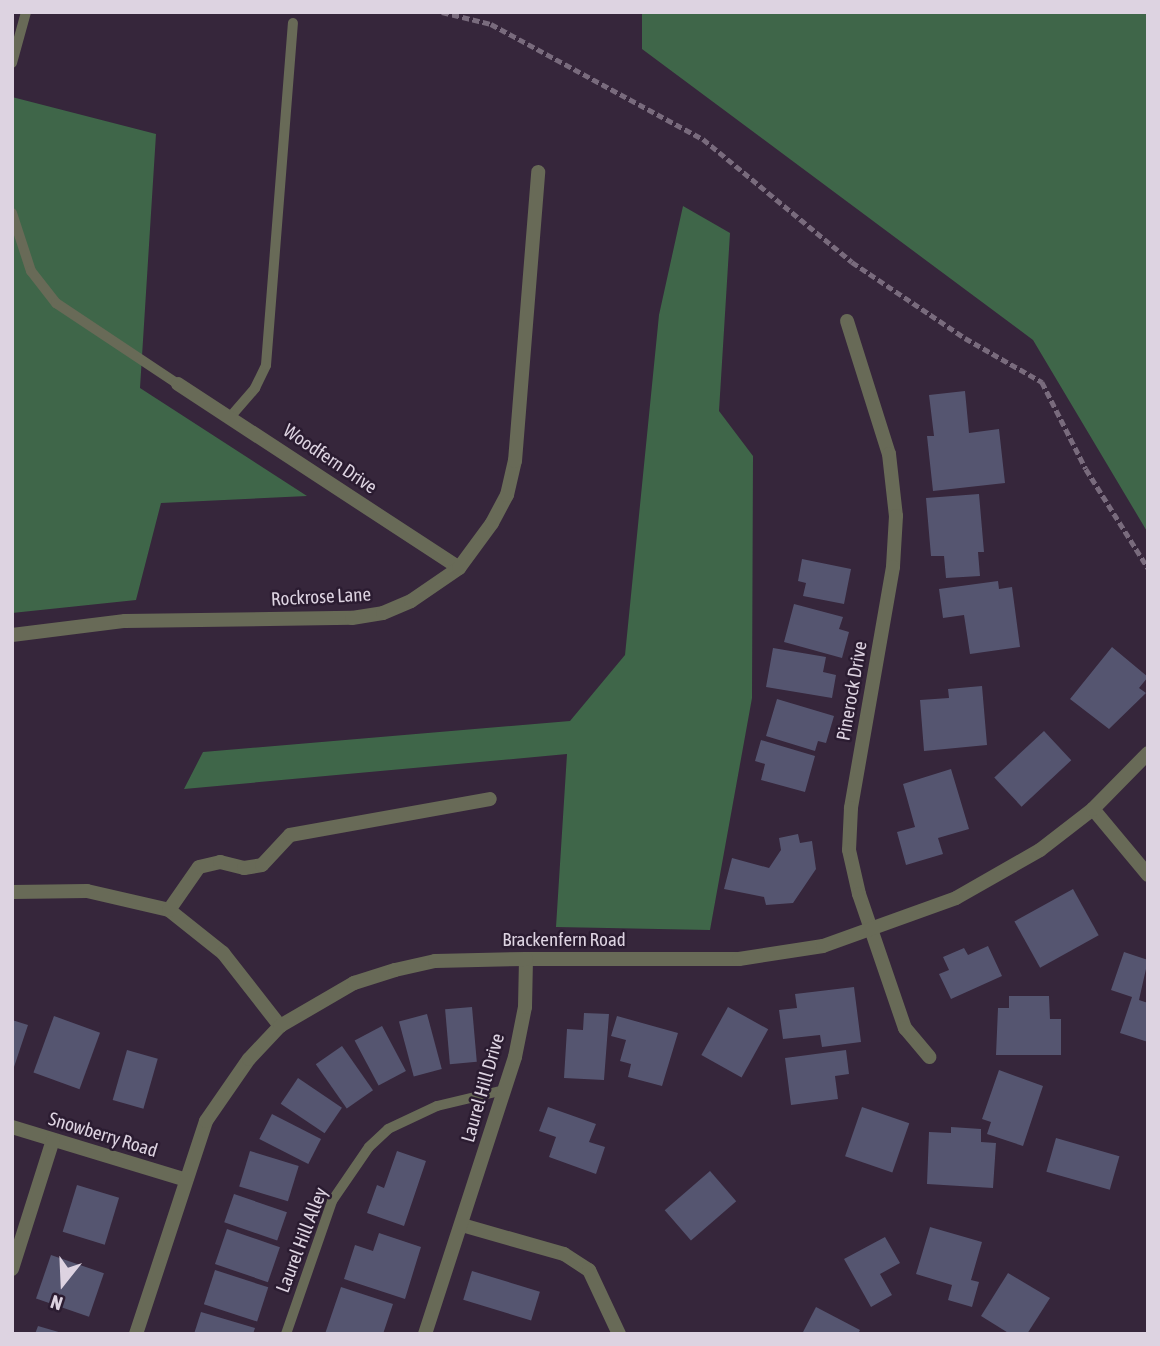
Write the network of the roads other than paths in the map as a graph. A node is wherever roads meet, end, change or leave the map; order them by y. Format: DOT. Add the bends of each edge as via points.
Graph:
graph roads {
  1 [pos="26,12"];
  2 [pos="293,23"];
  3 [pos="12,63"];
  4 [pos="538,172"];
  5 [pos="12,213"];
  6 [pos="847,321"];
  7 [pos="178,384"];
  8 [pos="231,416"];
  9 [pos="460,568"];
  10 [pos="12,635"];
  11 [pos="1148,753"];
  12 [pos="490,799"];
  13 [pos="1093,809"];
  14 [pos="1148,875"];
  15 [pos="12,892"];
  16 [pos="169,910"];
  17 [pos="873,929"];
  18 [pos="526,959"];
  19 [pos="280,1026"];
  20 [pos="929,1058"];
  21 [pos="504,1090"];
  22 [pos="12,1128"];
  23 [pos="53,1140"];
  24 [pos="183,1179"];
  25 [pos="462,1225"];
  26 [pos="12,1269"];
  27 [pos="135,1334"];
  28 [pos="286,1334"];
  29 [pos="425,1334"];
  30 [pos="618,1334"];
  1 -- 3 [label="lane"];
  2 -- 8 [label="lane" via="265,365 255,388"];
  4 -- 9 [label="street, Rockrose Lane" via="515,461 497,514"];
  5 -- 7 [label="lane" via="31,271 57,303"];
  6 -- 17 [label="street, Pinerock Drive" via="890,454 896,516 893,567 851,808 849,850"];
  7 -- 8 [label="street, Woodfern Drive"];
  8 -- 9 [label="street, Woodfern Drive"];
  9 -- 10 [label="street, Rockrose Lane" via="411,601 383,613 352,618 125,621"];
  11 -- 13 [label="street, Brackenfern Road"];
  12 -- 16 [label="street" via="290,835 262,865 244,868 220,862 199,867"];
  13 -- 14 [label="street"];
  13 -- 17 [label="street, Brackenfern Road" via="1041,850 956,898"];
  15 -- 16 [label="street" via="87,891"];
  16 -- 19 [label="street" via="223,953"];
  17 -- 18 [label="street, Brackenfern Road" via="823,946 739,959"];
  17 -- 20 [label="street, Pinerock Drive" via="905,1028"];
  18 -- 19 [label="street, Brackenfern Road" via="435,961 396,970 354,983"];
  18 -- 21 [label="street, Laurel Hill Drive" via="525,1007"];
  19 -- 24 [label="street, Brackenfern Road" via="219,1100"];
  21 -- 25 [label="street, Laurel Hill Drive"];
  21 -- 28 [label="lane, Laurel Hill Alley" via="436,1106 388,1129 369,1147 332,1201"];
  22 -- 23 [label="street, Snowberry Road"];
  23 -- 24 [label="street, Snowberry Road"];
  23 -- 26 [label="street"];
  24 -- 27 [label="street, Brackenfern Road"];
  25 -- 29 [label="street, Laurel Hill Drive"];
  25 -- 30 [label="street" via="564,1254 589,1270"];
}
